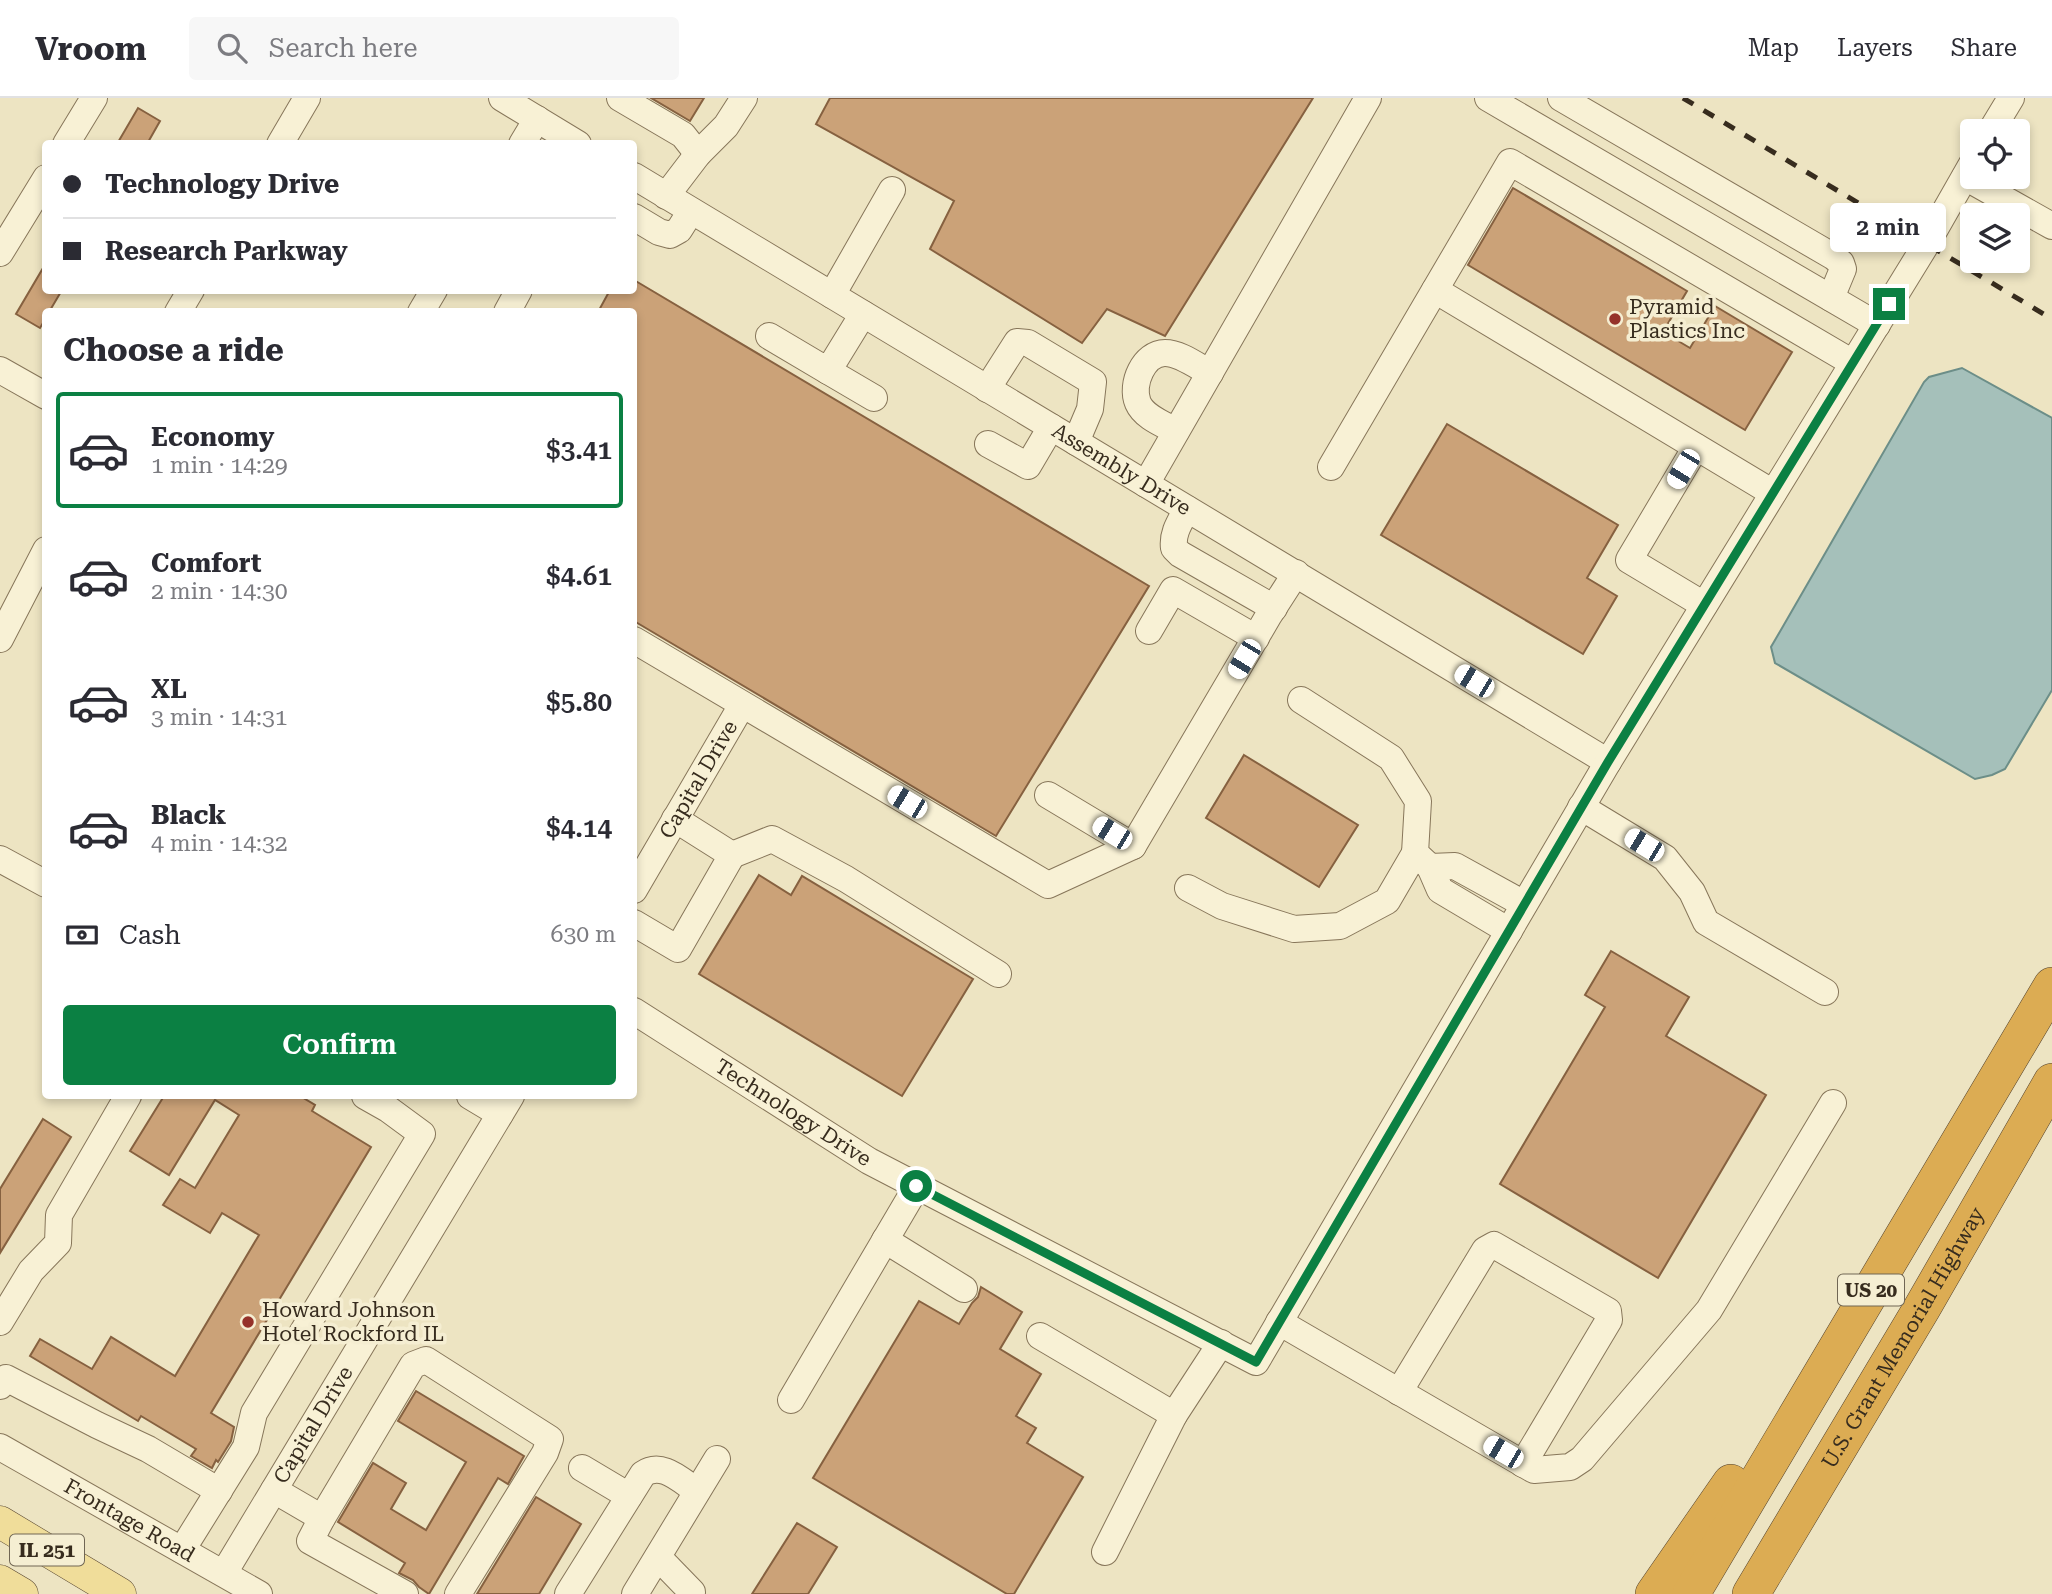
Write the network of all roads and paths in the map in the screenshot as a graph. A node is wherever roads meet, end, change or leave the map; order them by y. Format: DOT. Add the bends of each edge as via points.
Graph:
graph roads {
  1 [pos="94,98"];
  2 [pos="307,98"];
  3 [pos="502,98"];
  4 [pos="620,98"];
  5 [pos="744,98"];
  6 [pos="1368,98"];
  7 [pos="1561,98"];
  8 [pos="2011,98"];
  9 [pos="1502,102"];
  10 [pos="537,119"];
  11 [pos="1998,119"];
  12 [pos="68,140"];
  13 [pos="282,140"];
  14 [pos="524,140"];
  15 [pos="572,140"];
  16 [pos="698,154"];
  17 [pos="637,178"];
  18 [pos="42,185"];
  19 [pos="1960,185"];
  20 [pos="1995,189"];
  21 [pos="892,190"];
  22 [pos="667,196"];
  23 [pos="691,211"];
  24 [pos="637,219"];
  25 [pos="2052,226"];
  26 [pos="0,253"];
  27 [pos="1435,290"];
  28 [pos="832,295"];
  29 [pos="1831,298"];
  30 [pos="863,314"];
  31 [pos="1877,325"];
  32 [pos="769,336"];
  33 [pos="1853,363"];
  34 [pos="0,370"];
  35 [pos="828,371"];
  36 [pos="1210,373"];
  37 [pos="988,389"];
  38 [pos="42,394"];
  39 [pos="874,398"];
  40 [pos="1051,427"];
  41 [pos="1176,431"];
  42 [pos="1076,442"];
  43 [pos="988,444"];
  44 [pos="1696,447"];
  45 [pos="1331,467"];
  46 [pos="1146,484"];
  47 [pos="1773,493"];
  48 [pos="1187,509"];
  49 [pos="42,558"];
  50 [pos="1296,573"];
  51 [pos="1704,605"];
  52 [pos="1275,608"];
  53 [pos="1149,631"];
  54 [pos="1256,638"];
  55 [pos="0,639"];
  56 [pos="637,642"];
  57 [pos="1301,700"];
  58 [pos="742,705"];
  59 [pos="1608,762"];
  60 [pos="1048,795"];
  61 [pos="1581,807"];
  62 [pos="675,819"];
  63 [pos="1133,846"];
  64 [pos="732,855"];
  65 [pos="0,859"];
  66 [pos="1422,860"];
  67 [pos="42,882"];
  68 [pos="637,885"];
  69 [pos="1188,888"];
  70 [pos="1524,904"];
  71 [pos="637,925"];
  72 [pos="1509,931"];
  73 [pos="998,974"];
  74 [pos="2052,986"];
  75 [pos="1825,992"];
  76 [pos="637,1013"];
  77 [pos="2052,1082"];
  78 [pos="126,1099"];
  79 [pos="370,1099"];
  80 [pos="507,1101"];
  81 [pos="1833,1103"];
  82 [pos="916,1186"];
  83 [pos="1913,1221"];
  84 [pos="885,1240"];
  85 [pos="964,1289"];
  86 [pos="1922,1308"];
  87 [pos="0,1322"];
  88 [pos="1279,1322"];
  89 [pos="1040,1336"];
  90 [pos="1220,1343"];
  91 [pos="2,1379"];
  92 [pos="1399,1392"];
  93 [pos="791,1400"];
  94 [pos="1174,1415"];
  95 [pos="0,1447"];
  96 [pos="717,1459"];
  97 [pos="1523,1464"];
  98 [pos="582,1468"];
  99 [pos="274,1490"];
  100 [pos="219,1491"];
  101 [pos="697,1491"];
  102 [pos="629,1496"];
  103 [pos="321,1518"];
  104 [pos="0,1522"];
  105 [pos="182,1550"];
  106 [pos="1105,1552"];
  107 [pos="658,1557"];
  108 [pos="224,1573"];
  109 [pos="0,1581"];
  110 [pos="368,1585"];
  111 [pos="693,1593"];
  112 [pos="22,1594"];
  113 [pos="120,1594"];
  114 [pos="259,1594"];
  115 [pos="405,1594"];
  116 [pos="458,1594"];
  117 [pos="568,1594"];
  118 [pos="635,1594"];
  119 [pos="1654,1594"];
  120 [pos="1691,1594"];
  121 [pos="1751,1594"];
  122 [pos="1772,1594"];
  1 -- 12 [label="street"];
  2 -- 13 [label="street"];
  3 -- 10 [label="street"];
  4 -- 16 [label="street" via="683,135"];
  5 -- 16 [label="street" via="726,126"];
  6 -- 36 [label="street"];
  7 -- 29 [label="street" via="1834,257 1843,269"];
  8 -- 11 [label="street"];
  9 -- 29 [label="street"];
  10 -- 14 [label="street"];
  10 -- 15 [label="street"];
  16 -- 22 [label="street"];
  17 -- 22 [label="street, Assembly Drive"];
  18 -- 26 [label="street"];
  19 -- 31 [label="street"];
  20 -- 25 [label="street"];
  21 -- 28 [label="street"];
  22 -- 23 [label="street, Assembly Drive"];
  23 -- 24 [label="street" via="670,235"];
  23 -- 28 [label="street, Assembly Drive"];
  27 -- 33 [label="street" via="1510,162"];
  27 -- 44 [label="street"];
  27 -- 45 [label="street"];
  28 -- 30 [label="street, Assembly Drive"];
  29 -- 31 [label="street"];
  30 -- 35 [label="street"];
  30 -- 37 [label="street, Assembly Drive"];
  31 -- 33 [label="street"];
  32 -- 35 [label="street"];
  33 -- 47 [label="street"];
  34 -- 38 [label="street"];
  35 -- 39 [label="street"];
  36 -- 41 [label="street"];
  36 -- 41 [label="street" via="1173,354 1153,356 1144,365 1137,378 1138,403 1147,415"];
  37 -- 40 [label="street, Assembly Drive"];
  37 -- 42 [label="street" via="1017,342 1028,343 1093,382 1090,409"];
  40 -- 42 [label="street, Assembly Drive"];
  40 -- 43 [label="street" via="1028,466"];
  41 -- 46 [label="street"];
  42 -- 46 [label="street, Assembly Drive"];
  44 -- 47 [label="street"];
  44 -- 51 [label="street" via="1629,559"];
  46 -- 48 [label="street, Assembly Drive"];
  47 -- 51 [label="street"];
  48 -- 50 [label="street, Assembly Drive"];
  48 -- 52 [label="street" via="1176,530 1174,548"];
  49 -- 55 [label="street"];
  50 -- 52 [label="street"];
  50 -- 59 [label="street, Assembly Drive"];
  51 -- 59 [label="street"];
  52 -- 54 [label="street"];
  53 -- 54 [label="street" via="1173,590"];
  54 -- 63 [label="street"];
  56 -- 58 [label="street"];
  57 -- 66 [label="street" via="1391,758 1418,801"];
  58 -- 62 [label="street, Capital Drive"];
  58 -- 63 [label="street" via="1048,885"];
  59 -- 61 [label="street"];
  60 -- 63 [label="street"];
  61 -- 70 [label="street"];
  61 -- 75 [label="street" via="1665,858 1692,892 1706,922"];
  62 -- 64 [label="street"];
  62 -- 68 [label="street, Capital Drive"];
  64 -- 71 [label="street" via="678,949"];
  64 -- 73 [label="street" via="772,839 846,879"];
  65 -- 67 [label="street"];
  66 -- 69 [label="street" via="1387,901 1340,926 1294,929 1222,906"];
  66 -- 70 [label="street" via="1455,866"];
  66 -- 72 [label="street" via="1440,890"];
  70 -- 72 [label="street"];
  72 -- 88 [label="street"];
  74 -- 83 [label="highway, US 20"];
  76 -- 82 [label="street, Technology Drive" via="869,1161"];
  77 -- 86 [label="highway, U.S. Grant Memorial Highway / US 20"];
  78 -- 87 [label="street" via="59,1214 58,1243 31,1270"];
  79 -- 100 [label="street" via="422,1134 254,1413 246,1447"];
  80 -- 99 [label="street, Capital Drive"];
  81 -- 97 [label="street" via="1709,1310 1582,1460 1548,1470"];
  82 -- 84 [label="street"];
  82 -- 90 [label="street, Technology Drive"];
  83 -- 119 [label="highway"];
  83 -- 120 [label="highway, US 20"];
  84 -- 85 [label="street"];
  84 -- 93 [label="street"];
  86 -- 121 [label="highway, U.S. Grant Memorial Highway / US 20"];
  86 -- 122 [label="highway"];
  88 -- 90 [label="street, Technology Drive" via="1256,1362"];
  88 -- 92 [label="street"];
  89 -- 94 [label="street"];
  90 -- 94 [label="street"];
  91 -- 100 [label="street" via="148,1448"];
  92 -- 97 [label="street"];
  92 -- 97 [label="street" via="1485,1250 1494,1245 1597,1304 1608,1311 1609,1320"];
  94 -- 106 [label="street"];
  95 -- 105 [label="street, Frontage Road"];
  96 -- 101 [label="street"];
  98 -- 102 [label="street"];
  99 -- 103 [label="street"];
  99 -- 108 [label="street, Capital Drive"];
  100 -- 105 [label="street"];
  101 -- 102 [label="street" via="661,1468 643,1474"];
  101 -- 107 [label="street"];
  102 -- 117 [label="street"];
  103 -- 110 [label="street" via="310,1541"];
  103 -- 116 [label="street" via="413,1365 426,1360 550,1439"];
  104 -- 113 [label="main road, IL 251"];
  105 -- 108 [label="street, Frontage Road"];
  107 -- 111 [label="street"];
  107 -- 118 [label="street"];
  108 -- 114 [label="street, Frontage Road"];
  109 -- 112 [label="main road, IL 251"];
  110 -- 115 [label="street"];
}
